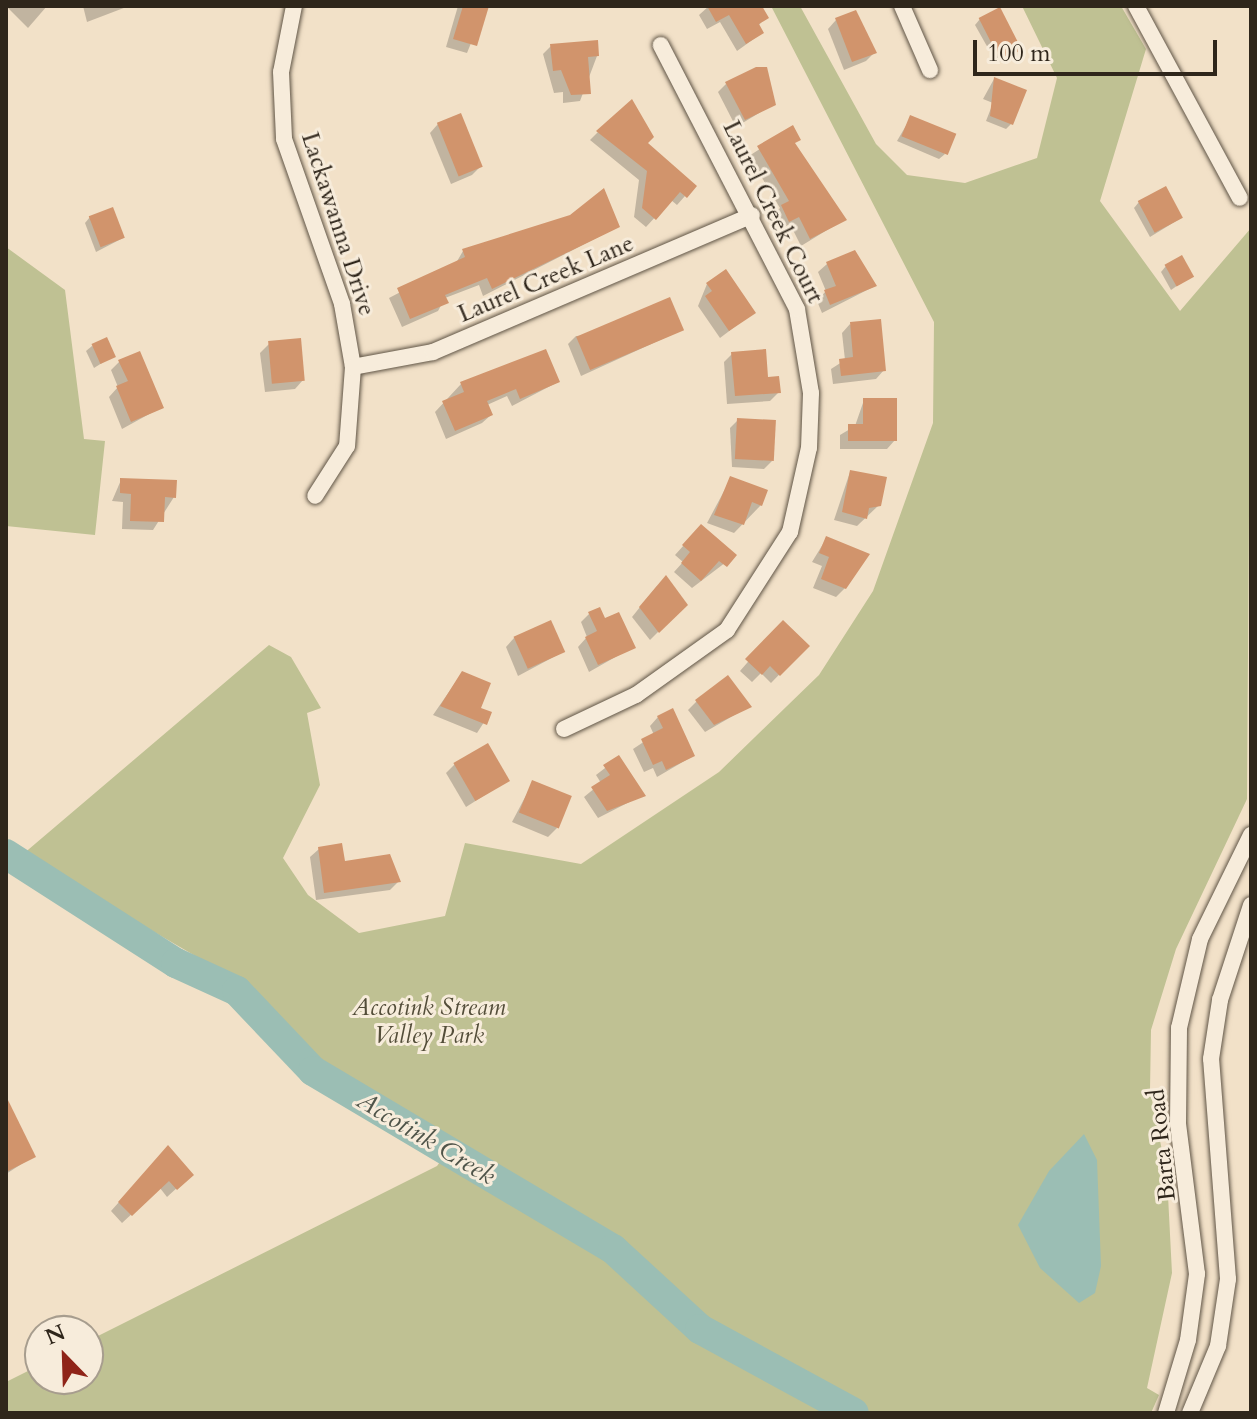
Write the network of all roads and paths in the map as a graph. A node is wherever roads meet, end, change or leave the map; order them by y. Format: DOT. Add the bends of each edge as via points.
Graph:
graph roads {
  1 [pos="294,6"];
  2 [pos="902,6"];
  3 [pos="1136,6"];
  4 [pos="661,45"];
  5 [pos="930,70"];
  6 [pos="1240,198"];
  7 [pos="752,215"];
  8 [pos="353,367"];
  9 [pos="315,496"];
  10 [pos="564,729"];
  11 [pos="1251,835"];
  12 [pos="1251,905"];
  13 [pos="1168,1409"];
  14 [pos="1190,1413"];
  1 -- 8 [label="street, Lackawanna Drive" via="281,72 284,139 342,304"];
  2 -- 5 [label="street"];
  3 -- 6 [label="street"];
  4 -- 7 [label="street, Laurel Creek Court"];
  7 -- 8 [label="street, Laurel Creek Lane" via="433,352"];
  7 -- 10 [label="street, Laurel Creek Court" via="797,309 811,393 809,448 790,532 727,630 636,695"];
  8 -- 9 [label="street, Lackawanna Drive" via="347,446"];
  11 -- 13 [label="street, Barta Road" via="1200,939 1179,1028 1178,1124 1197,1274"];
  12 -- 14 [label="street" via="1220,1000 1211,1059 1228,1279 1218,1346"];
}
